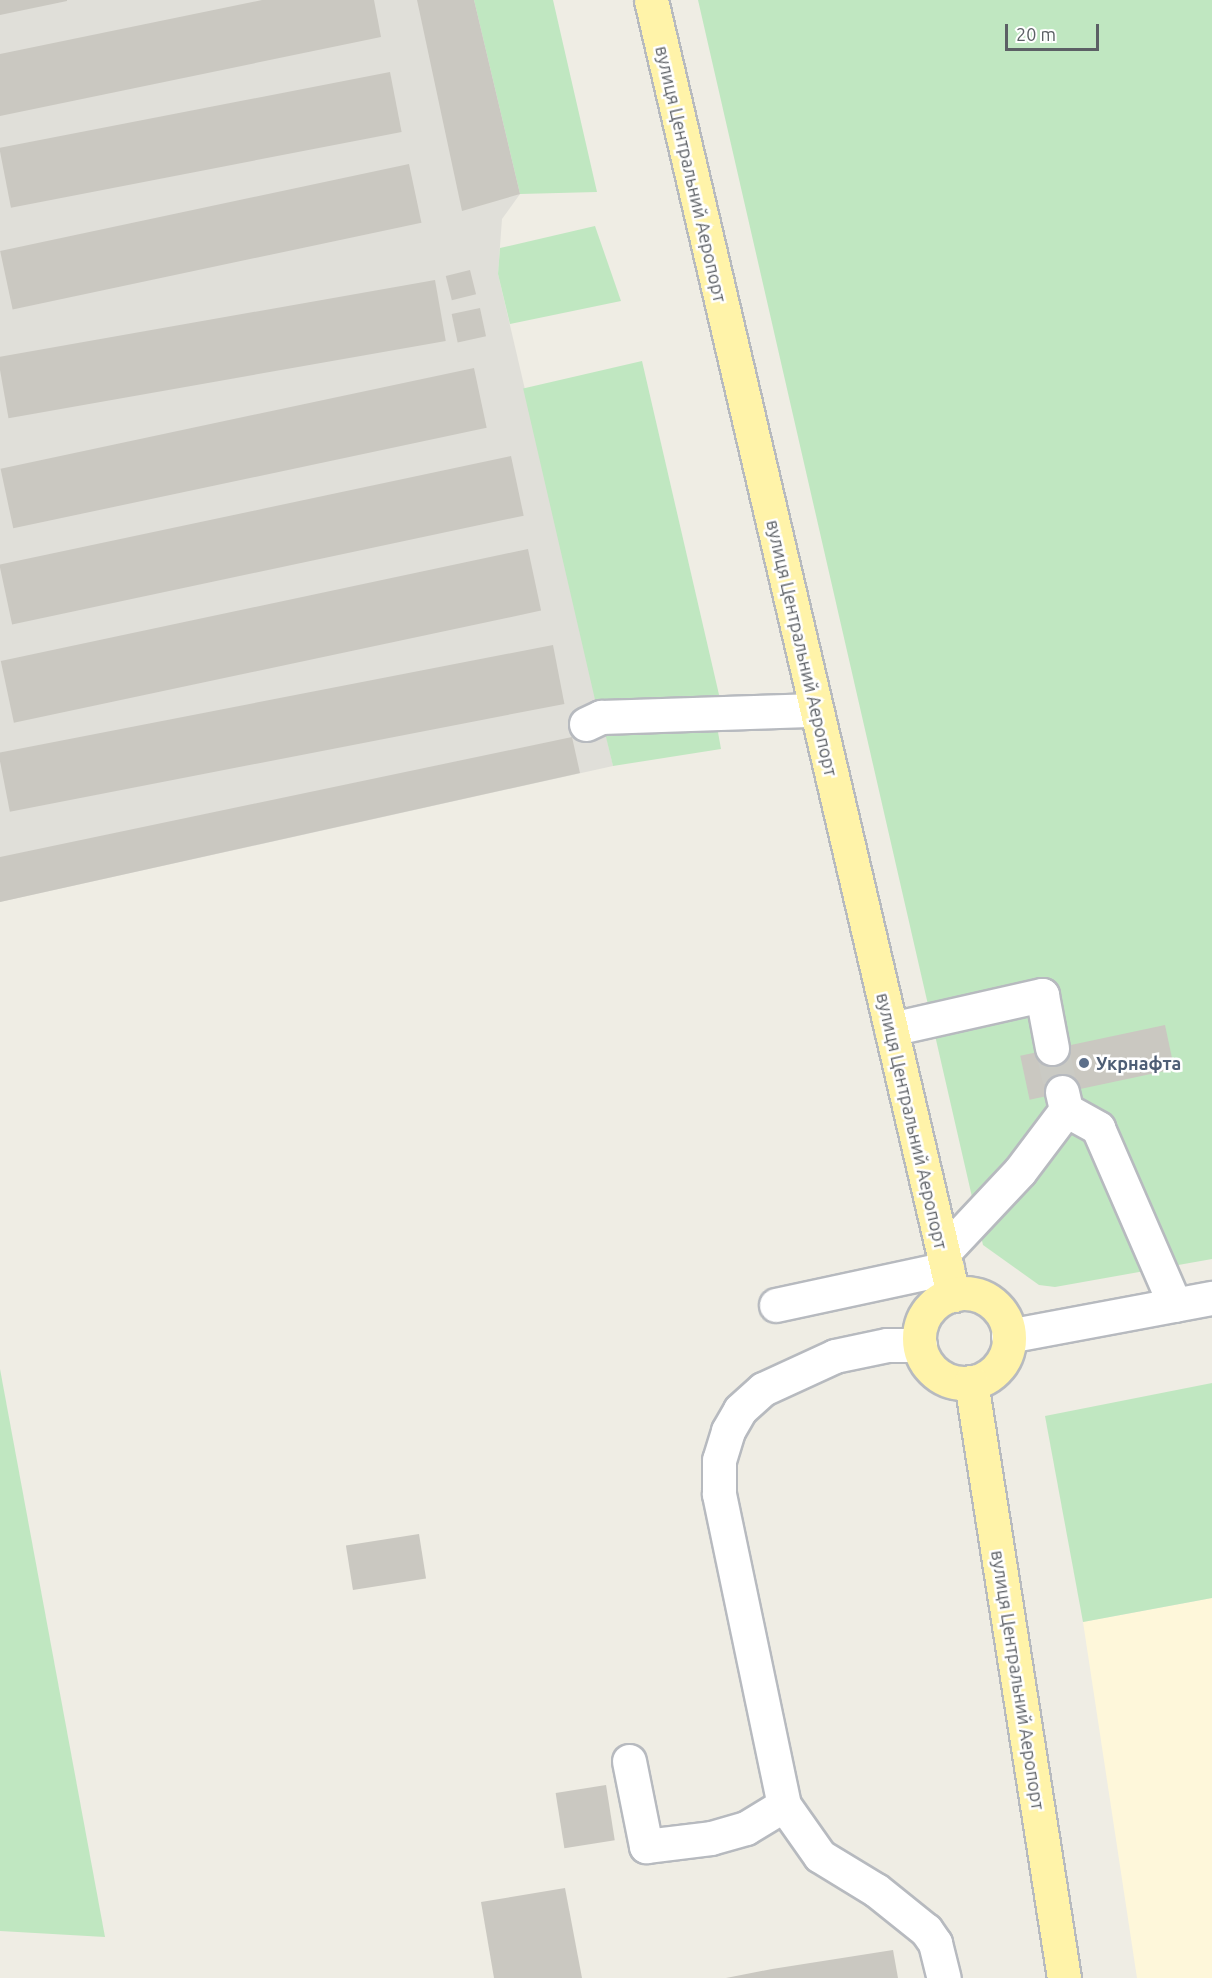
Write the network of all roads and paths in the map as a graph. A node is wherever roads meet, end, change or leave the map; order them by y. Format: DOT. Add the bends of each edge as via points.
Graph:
graph roads {
  1 [pos="651,0"];
  2 [pos="816,710"];
  3 [pos="586,723"];
  4 [pos="891,1029"];
  5 [pos="1052,1048"];
  6 [pos="948,1272"];
  7 [pos="1212,1298"];
  8 [pos="776,1305"];
  9 [pos="1175,1305"];
  10 [pos="1008,1336"];
  11 [pos="920,1344"];
  12 [pos="971,1382"];
  13 [pos="629,1761"];
  14 [pos="784,1805"];
  15 [pos="944,1978"];
  16 [pos="1064,1978"];
  1 -- 2 [label="main road, вулиця Центральний Аеропорт"];
  2 -- 3 [label="street" via="601,717"];
  2 -- 4 [label="main road, вулиця Центральний Аеропорт"];
  4 -- 5 [label="street" via="1042,994"];
  4 -- 6 [label="main road, вулиця Центральний Аеропорт"];
  6 -- 8 [label="street"];
  6 -- 9 [label="street" via="1064,1101 1098,1128"];
  6 -- 10 [label="main road" via="976,1296 995,1306"];
  6 -- 11 [label="main road" via="921,1323"];
  7 -- 9 [label="street"];
  9 -- 10 [label="street"];
  10 -- 12 [label="main road" via="1004,1359 996,1370"];
  11 -- 12 [label="main road" via="929,1367 940,1377"];
  11 -- 14 [label="street" via="887,1344 835,1356 784,1376 740,1410 718,1460 718,1494"];
  12 -- 16 [label="main road, вулиця Центральний Аеропорт"];
  13 -- 14 [label="street" via="646,1846 711,1838 737,1830"];
  14 -- 15 [label="street" via="820,1856 876,1890 926,1930 935,1943"];
}
